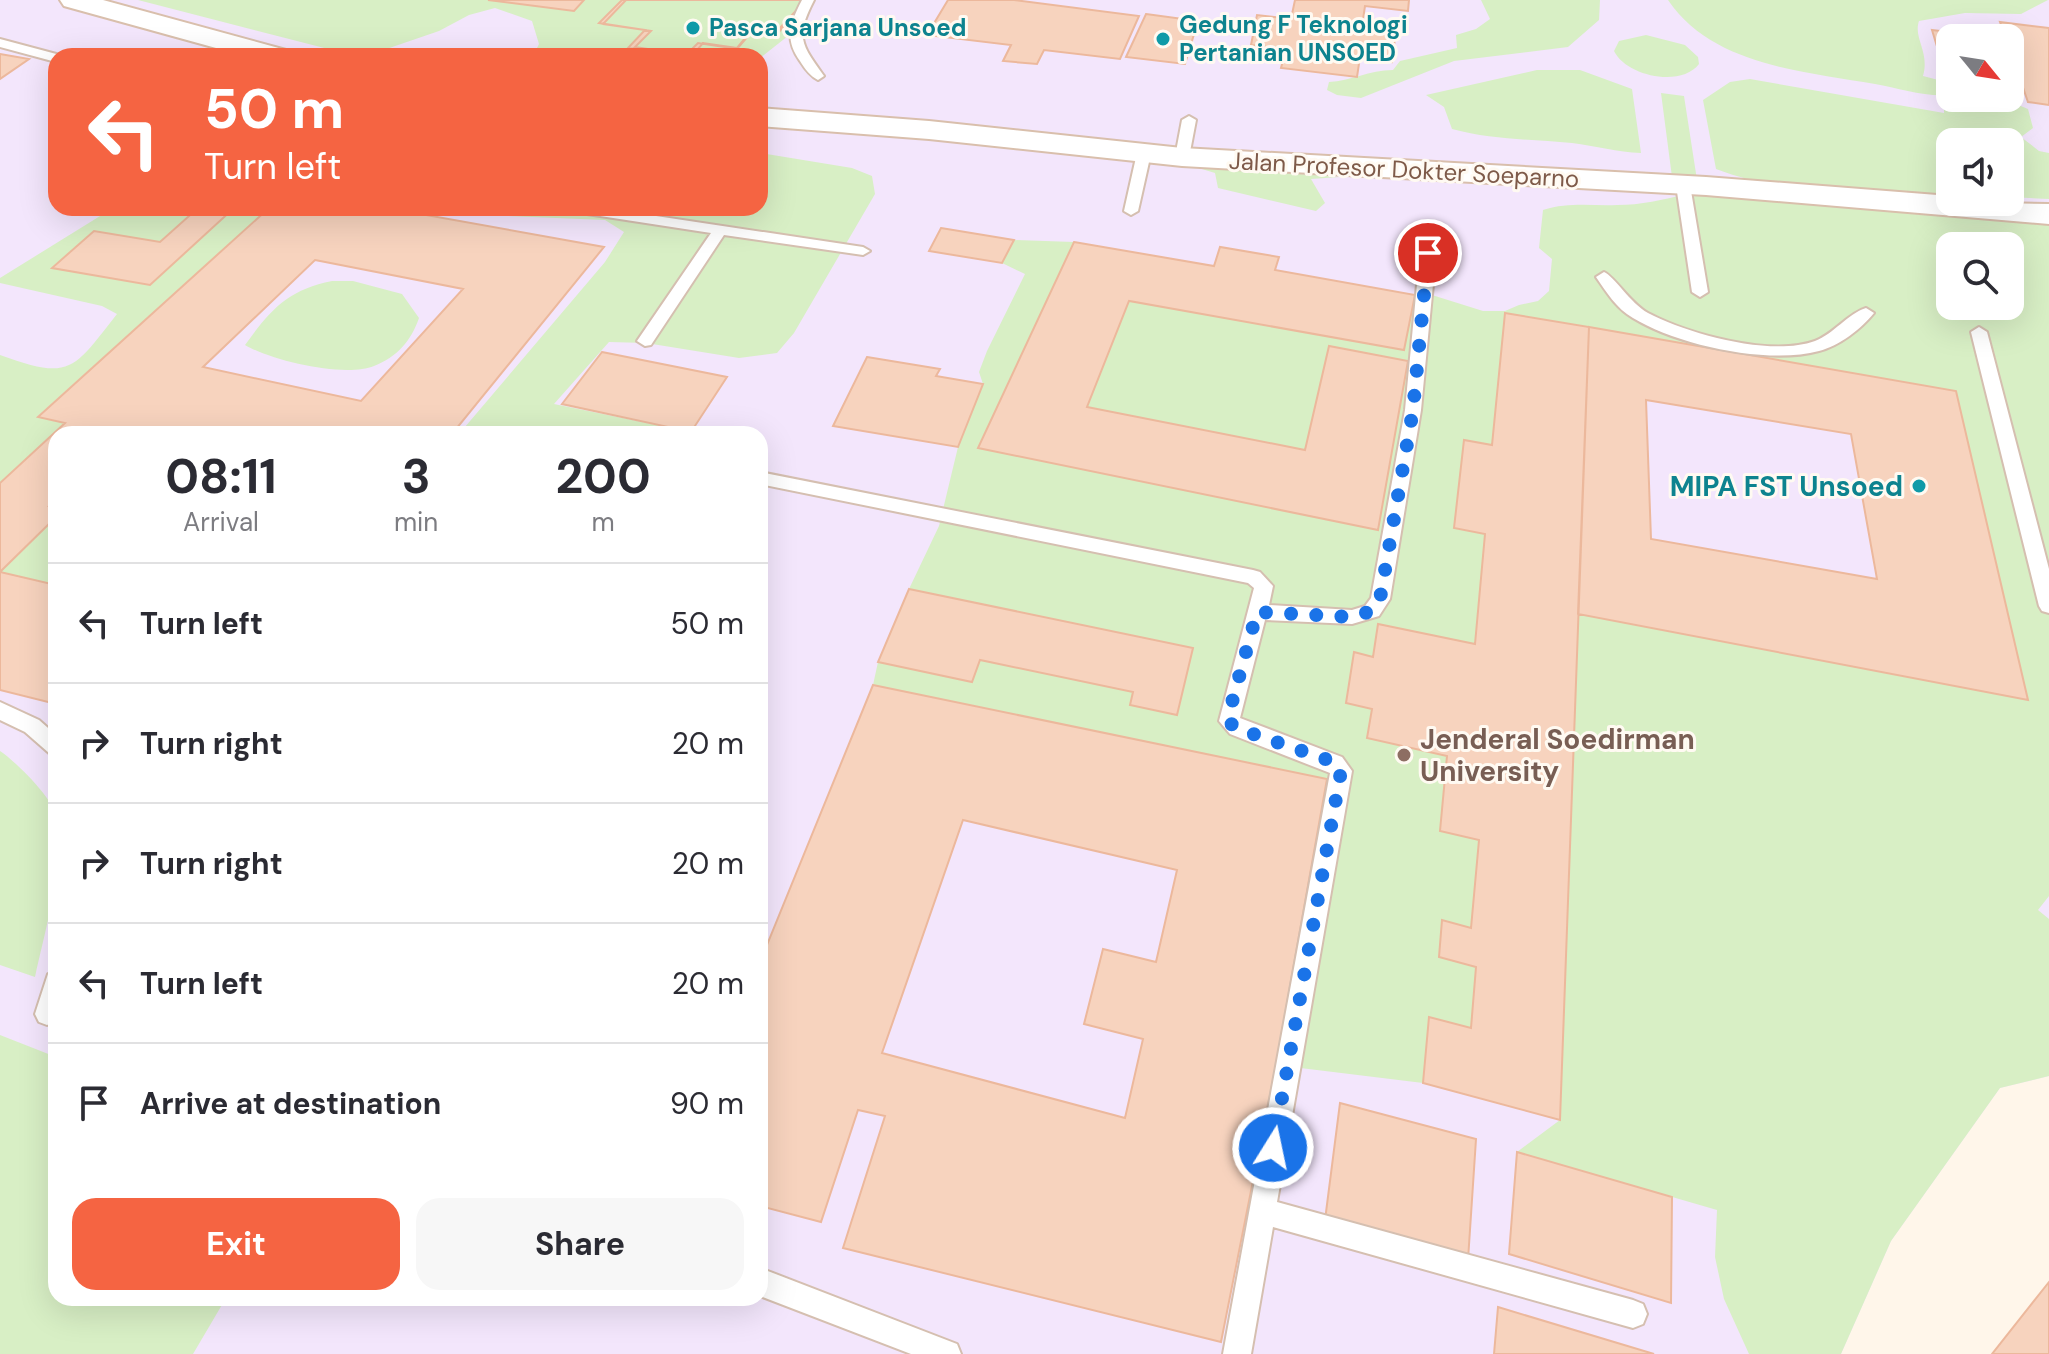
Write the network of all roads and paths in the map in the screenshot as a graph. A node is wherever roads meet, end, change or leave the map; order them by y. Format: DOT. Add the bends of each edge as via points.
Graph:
graph roads {
  1 [pos="73,0"];
  2 [pos="808,0"];
  3 [pos="0,43"];
  4 [pos="247,48"];
  5 [pos="48,56"];
  6 [pos="818,76"];
  7 [pos="768,118"];
  8 [pos="1189,120"];
  9 [pos="1144,153"];
  10 [pos="1182,157"];
  11 [pos="1683,185"];
  12 [pos="1131,211"];
  13 [pos="2049,214"];
  14 [pos="630,216"];
  15 [pos="721,229"];
  16 [pos="863,251"];
  17 [pos="1428,253"];
  18 [pos="1604,277"];
  19 [pos="1700,292"];
  20 [pos="1866,313"];
  21 [pos="1979,332"];
  22 [pos="645,341"];
  23 [pos="768,480"];
  24 [pos="2049,606"];
  25 [pos="1257,612"];
  26 [pos="0,710"];
  27 [pos="48,740"];
  28 [pos="48,1010"];
  29 [pos="47,1014"];
  30 [pos="1262,1211"];
  31 [pos="768,1285"];
  32 [pos="1633,1314"];
  33 [pos="947,1354"];
  34 [pos="1237,1354"];
  1 -- 4 [label="street"];
  2 -- 6 [label="lane" via="793,27 795,47"];
  3 -- 5 [label="lane"];
  7 -- 9 [label="street, Jalan Profesor Dokter Soeparno"];
  8 -- 10 [label="lane"];
  9 -- 10 [label="street, Jalan Profesor Dokter Soeparno"];
  9 -- 12 [label="lane"];
  10 -- 11 [label="street, Jalan Profesor Dokter Soeparno"];
  11 -- 13 [label="street, Jalan Profesor Dokter Soeparno"];
  11 -- 19 [label="lane"];
  14 -- 15 [label="lane"];
  15 -- 16 [label="lane"];
  15 -- 22 [label="lane"];
  17 -- 25 [label="lane" via="1413,410 1380,599 1372,611 1352,617"];
  18 -- 20 [label="lane" via="1623,303 1658,325 1710,343 1815,347"];
  21 -- 24 [label="lane"];
  23 -- 25 [label="lane" via="1253,577 1264,586"];
  25 -- 30 [label="lane" via="1230,724 1331,761 1341,771"];
  26 -- 27 [label="lane"];
  28 -- 29 [label="lane"];
  30 -- 32 [label="lane"];
  30 -- 34 [label="lane"];
  31 -- 33 [label="lane"];
}
